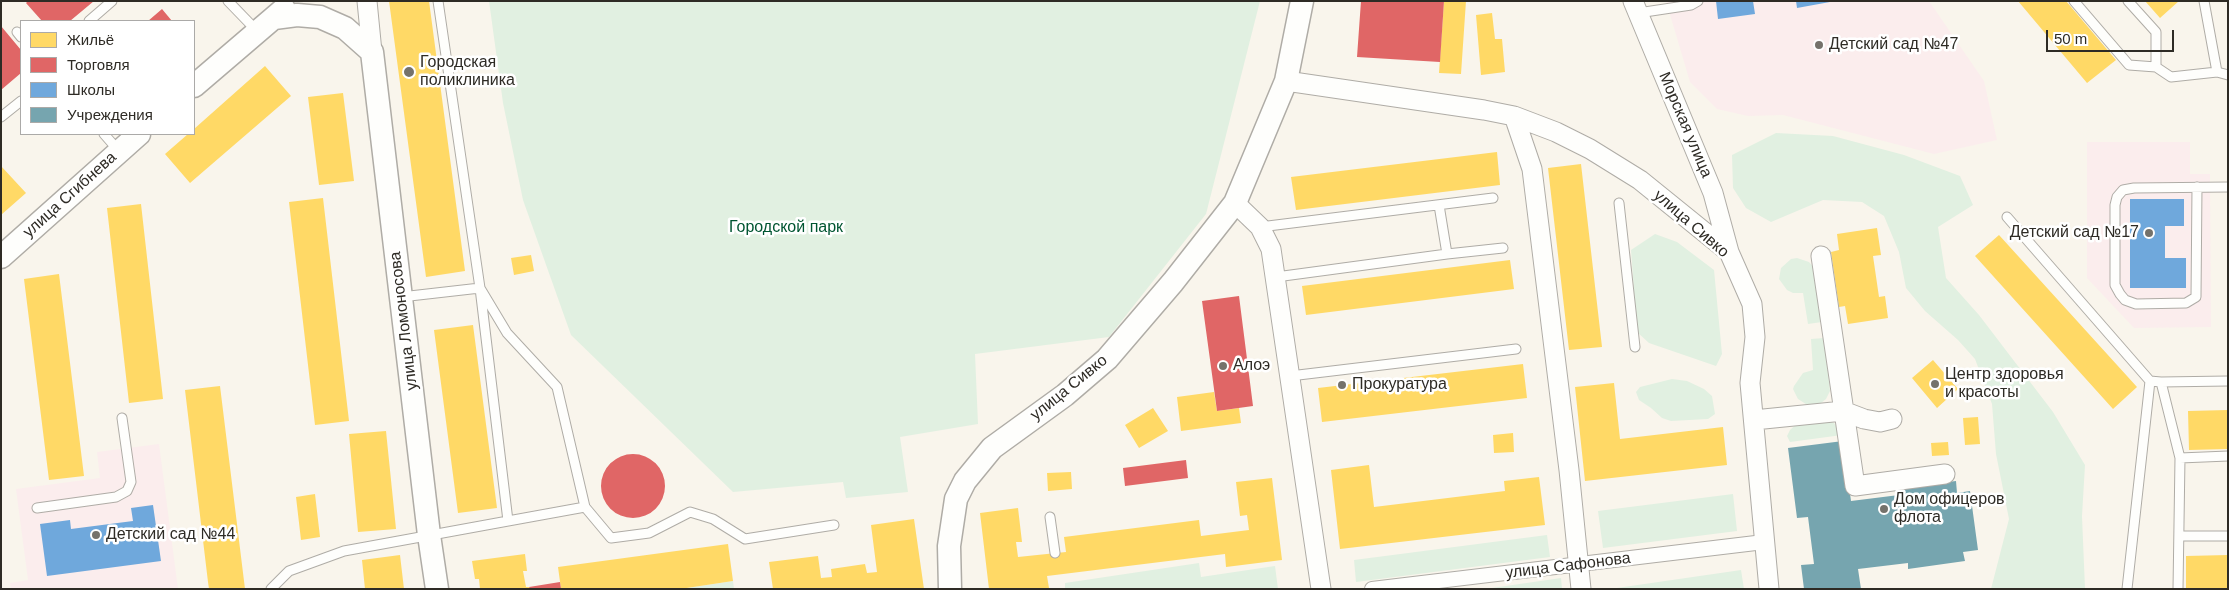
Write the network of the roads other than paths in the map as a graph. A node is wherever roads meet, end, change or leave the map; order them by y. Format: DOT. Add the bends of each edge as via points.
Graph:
graph roads {
  1 [pos="112,1"];
  2 [pos="228,1"];
  3 [pos="294,1"];
  4 [pos="367,1"];
  5 [pos="438,1"];
  6 [pos="1302,1"];
  7 [pos="1698,1"];
  8 [pos="2074,1"];
  9 [pos="2128,1"];
  10 [pos="2204,1"];
  11 [pos="1636,7"];
  12 [pos="90,20"];
  13 [pos="265,25"];
  14 [pos="372,52"];
  15 [pos="2156,67"];
  16 [pos="2217,72"];
  17 [pos="2228,75"];
  18 [pos="1286,81"];
  19 [pos="195,85"];
  20 [pos="20,102"];
  21 [pos="1514,116"];
  22 [pos="1,117"];
  23 [pos="105,135"];
  24 [pos="138,135"];
  25 [pos="119,151"];
  26 [pos="2196,187"];
  27 [pos="2228,187"];
  28 [pos="1493,198"];
  29 [pos="1235,203"];
  30 [pos="1619,203"];
  31 [pos="1439,205"];
  32 [pos="2007,217"];
  33 [pos="1260,227"];
  34 [pos="1504,248"];
  35 [pos="1729,252"];
  36 [pos="1446,254"];
  37 [pos="1821,256"];
  38 [pos="1,257"];
  39 [pos="1276,277"];
  40 [pos="480,288"];
  41 [pos="400,297"];
  42 [pos="1635,347"];
  43 [pos="1516,349"];
  44 [pos="1290,376"];
  45 [pos="2150,381"];
  46 [pos="2228,381"];
  47 [pos="2162,382"];
  48 [pos="1843,411"];
  49 [pos="122,418"];
  50 [pos="1892,419"];
  51 [pos="1754,420"];
  52 [pos="2228,456"];
  53 [pos="2180,458"];
  54 [pos="1945,474"];
  55 [pos="585,507"];
  56 [pos="37,508"];
  57 [pos="1050,517"];
  58 [pos="508,521"];
  59 [pos="834,525"];
  60 [pos="429,535"];
  61 [pos="2179,536"];
  62 [pos="2228,536"];
  63 [pos="1764,542"];
  64 [pos="1055,553"];
  65 [pos="1578,565"];
  66 [pos="271,589"];
  67 [pos="437,589"];
  68 [pos="950,589"];
  69 [pos="1321,589"];
  70 [pos="1372,589"];
  71 [pos="1581,589"];
  72 [pos="1769,589"];
  73 [pos="2127,589"];
  74 [pos="2178,589"];
  1 -- 12 [label="lane"];
  2 -- 13 [label="lane"];
  3 -- 13 [label="street"];
  4 -- 14 [label="street, улица Ломоносова"];
  5 -- 40 [label="lane"];
  6 -- 18 [label="street, улица Сивко"];
  7 -- 11 [label="lane" via="1691,5"];
  8 -- 15 [label="lane" via="2129,65"];
  9 -- 15 [label="lane" via="2156,32"];
  10 -- 16 [label="lane"];
  11 -- 35 [label="street, Морская улица" via="1714,193"];
  13 -- 14 [label="street" via="297,15 320,17 345,28"];
  13 -- 19 [label="street"];
  14 -- 41 [label="street, улица Ломоносова"];
  15 -- 16 [label="lane" via="2171,77"];
  16 -- 17 [label="lane"];
  18 -- 21 [label="street, улица Сивко"];
  18 -- 29 [label="street, улица Сивко"];
  20 -- 22 [label="lane"];
  21 -- 35 [label="street, улица Сивко" via="1590,149 1640,180"];
  21 -- 65 [label="street" via="1532,169"];
  23 -- 25 [label="lane"];
  24 -- 25 [label="street, улица Сгибнева"];
  25 -- 38 [label="street, улица Сгибнева"];
  26 -- 26 [label="lane" via="2196,297 2186,304 2136,304 2125,300 2116,285 2117,197 2123,190 2134,188"];
  26 -- 27 [label="lane"];
  28 -- 31 [label="lane"];
  29 -- 33 [label="street"];
  29 -- 68 [label="street, улица Сивко" via="1107,359 1065,395 992,448 965,481 956,499 949,546"];
  30 -- 42 [label="lane"];
  31 -- 33 [label="lane"];
  31 -- 36 [label="lane"];
  32 -- 45 [label="lane"];
  33 -- 39 [label="street" via="1271,250"];
  34 -- 36 [label="lane"];
  35 -- 51 [label="street, улица Сивко" via="1752,304 1755,337 1750,383"];
  36 -- 39 [label="lane"];
  37 -- 48 [label="street"];
  39 -- 44 [label="street"];
  40 -- 41 [label="lane"];
  40 -- 55 [label="lane" via="507,333 557,386"];
  40 -- 58 [label="lane"];
  41 -- 60 [label="street, улица Ломоносова"];
  43 -- 44 [label="lane"];
  44 -- 69 [label="street"];
  45 -- 47 [label="lane"];
  45 -- 73 [label="lane"];
  46 -- 47 [label="lane"];
  47 -- 53 [label="lane"];
  48 -- 50 [label="street" via="1864,420 1880,422"];
  48 -- 51 [label="street"];
  48 -- 54 [label="street" via="1855,486"];
  49 -- 56 [label="lane" via="131,482 127,491 116,497"];
  51 -- 63 [label="street, улица Сивко"];
  52 -- 53 [label="lane"];
  53 -- 61 [label="lane"];
  55 -- 58 [label="lane"];
  55 -- 59 [label="lane" via="612,538 649,534 690,512 713,519 745,538"];
  57 -- 64 [label="lane"];
  58 -- 60 [label="lane"];
  60 -- 66 [label="lane" via="344,551 289,571"];
  60 -- 67 [label="street, улица Ломоносова"];
  61 -- 62 [label="lane"];
  61 -- 74 [label="lane"];
  63 -- 65 [label="street, улица Сафонова"];
  63 -- 72 [label="street, улица Сивко"];
  65 -- 70 [label="street, улица Сафонова"];
  65 -- 71 [label="street"];
}
